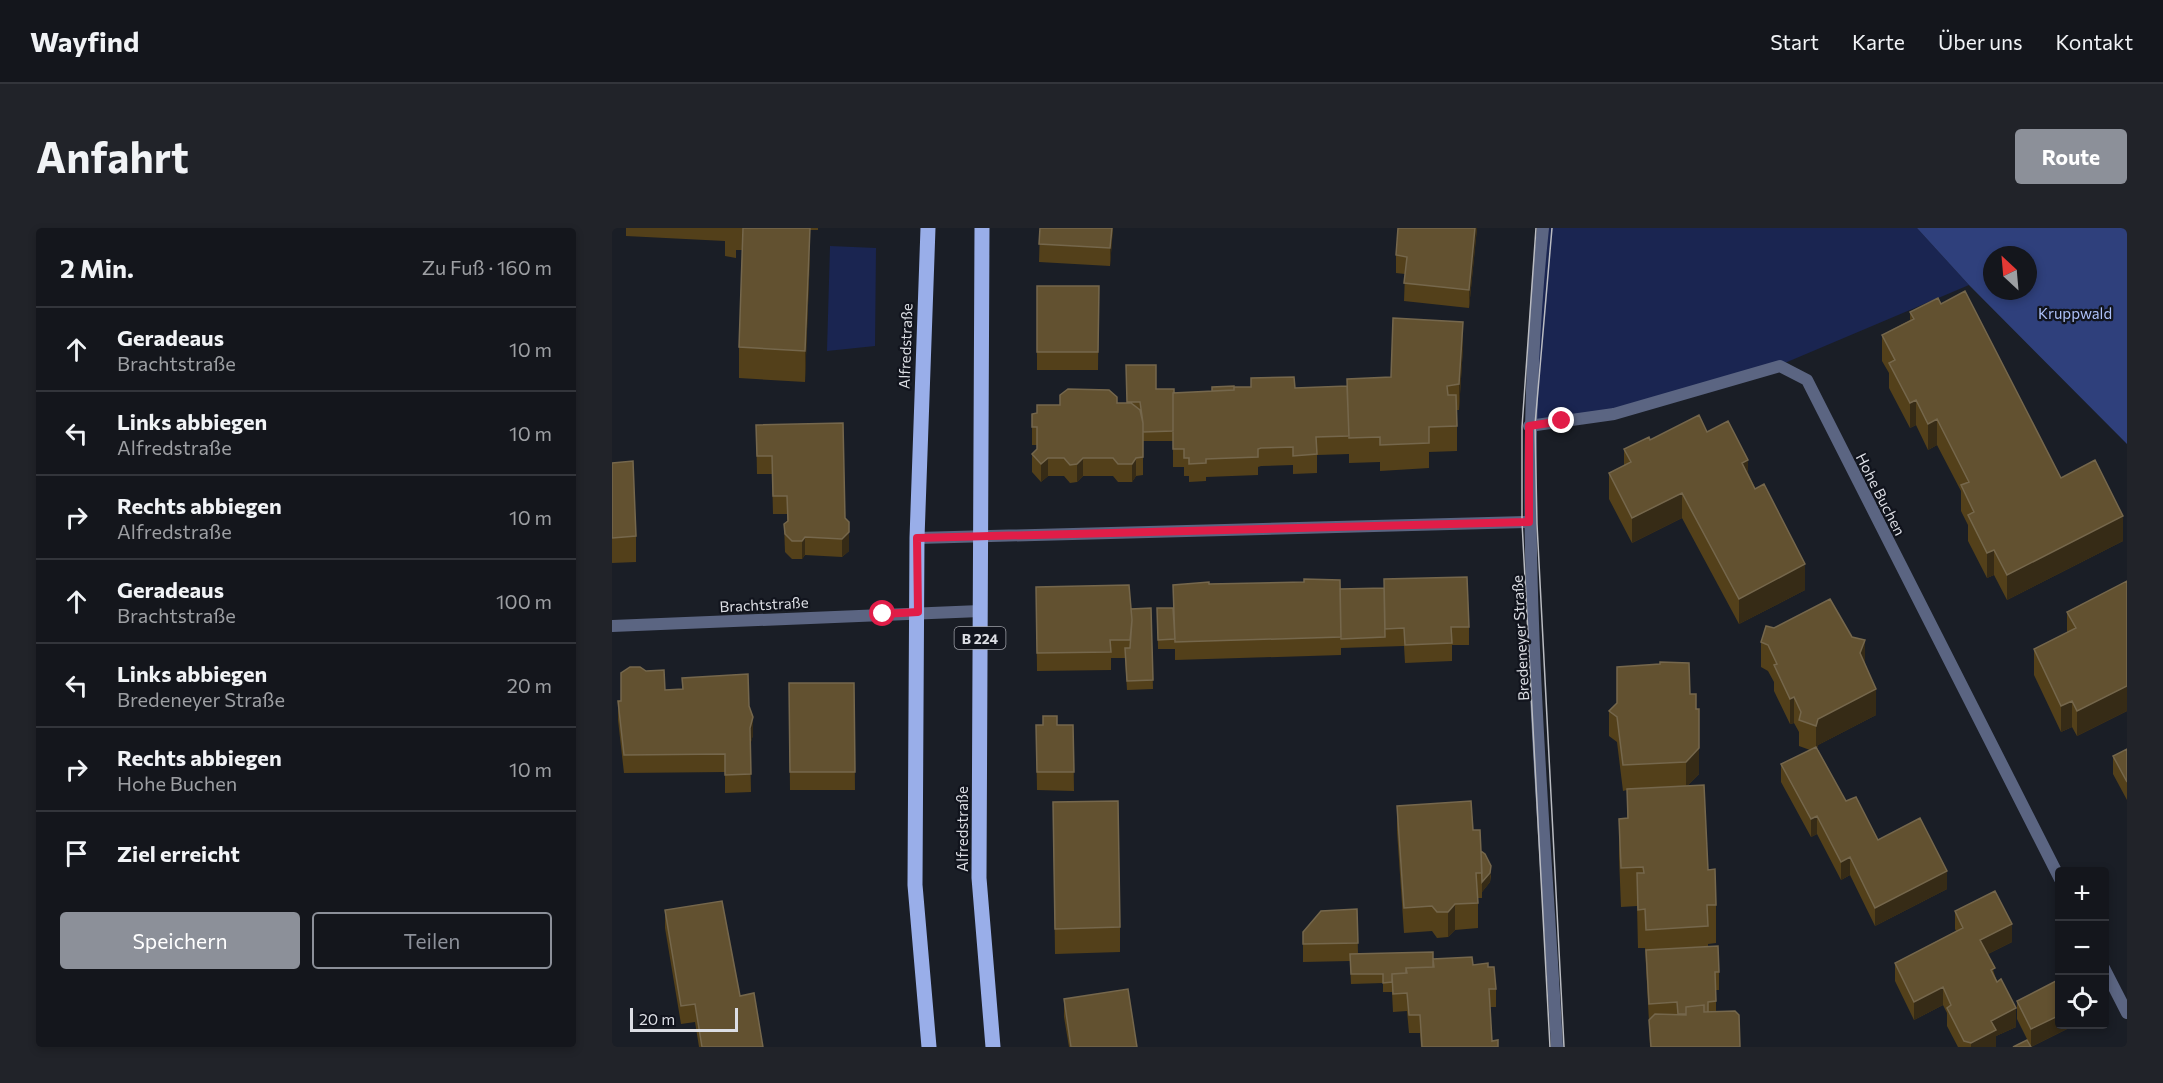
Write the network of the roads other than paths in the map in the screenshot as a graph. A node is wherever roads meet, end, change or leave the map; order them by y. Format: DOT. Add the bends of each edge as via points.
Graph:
graph roads {
  1 [pos="928,228"];
  2 [pos="981,228"];
  3 [pos="1543,228"];
  4 [pos="1529,426"];
  5 [pos="1529,522"];
  6 [pos="979,537"];
  7 [pos="917,538"];
  8 [pos="980,611"];
  9 [pos="918,612"];
  10 [pos="612,626"];
  11 [pos="2055,869"];
  12 [pos="2108,975"];
  13 [pos="2127,1013"];
  14 [pos="929,1047"];
  15 [pos="993,1047"];
  16 [pos="1557,1047"];
  1 -- 7 [label="main road, Alfredstraße"];
  2 -- 6 [label="main road, Alfredstraße / B 224"];
  3 -- 4 [label="street, Bredeneyer Straße"];
  4 -- 5 [label="street, Bredeneyer Straße"];
  4 -- 11 [label="street, Hohe Buchen" via="1614,414 1780,366 1807,380"];
  5 -- 6 [label="street"];
  5 -- 16 [label="street, Bredeneyer Straße"];
  6 -- 7 [label="street"];
  6 -- 8 [label="main road, Alfredstraße / B 224"];
  7 -- 9 [label="main road, Alfredstraße"];
  8 -- 9 [label="street"];
  8 -- 15 [label="main road, Alfredstraße / B 224" via="979,878"];
  9 -- 10 [label="street, Brachtstraße"];
  9 -- 14 [label="main road, Alfredstraße" via="915,885"];
  12 -- 13 [label="street"];
}
